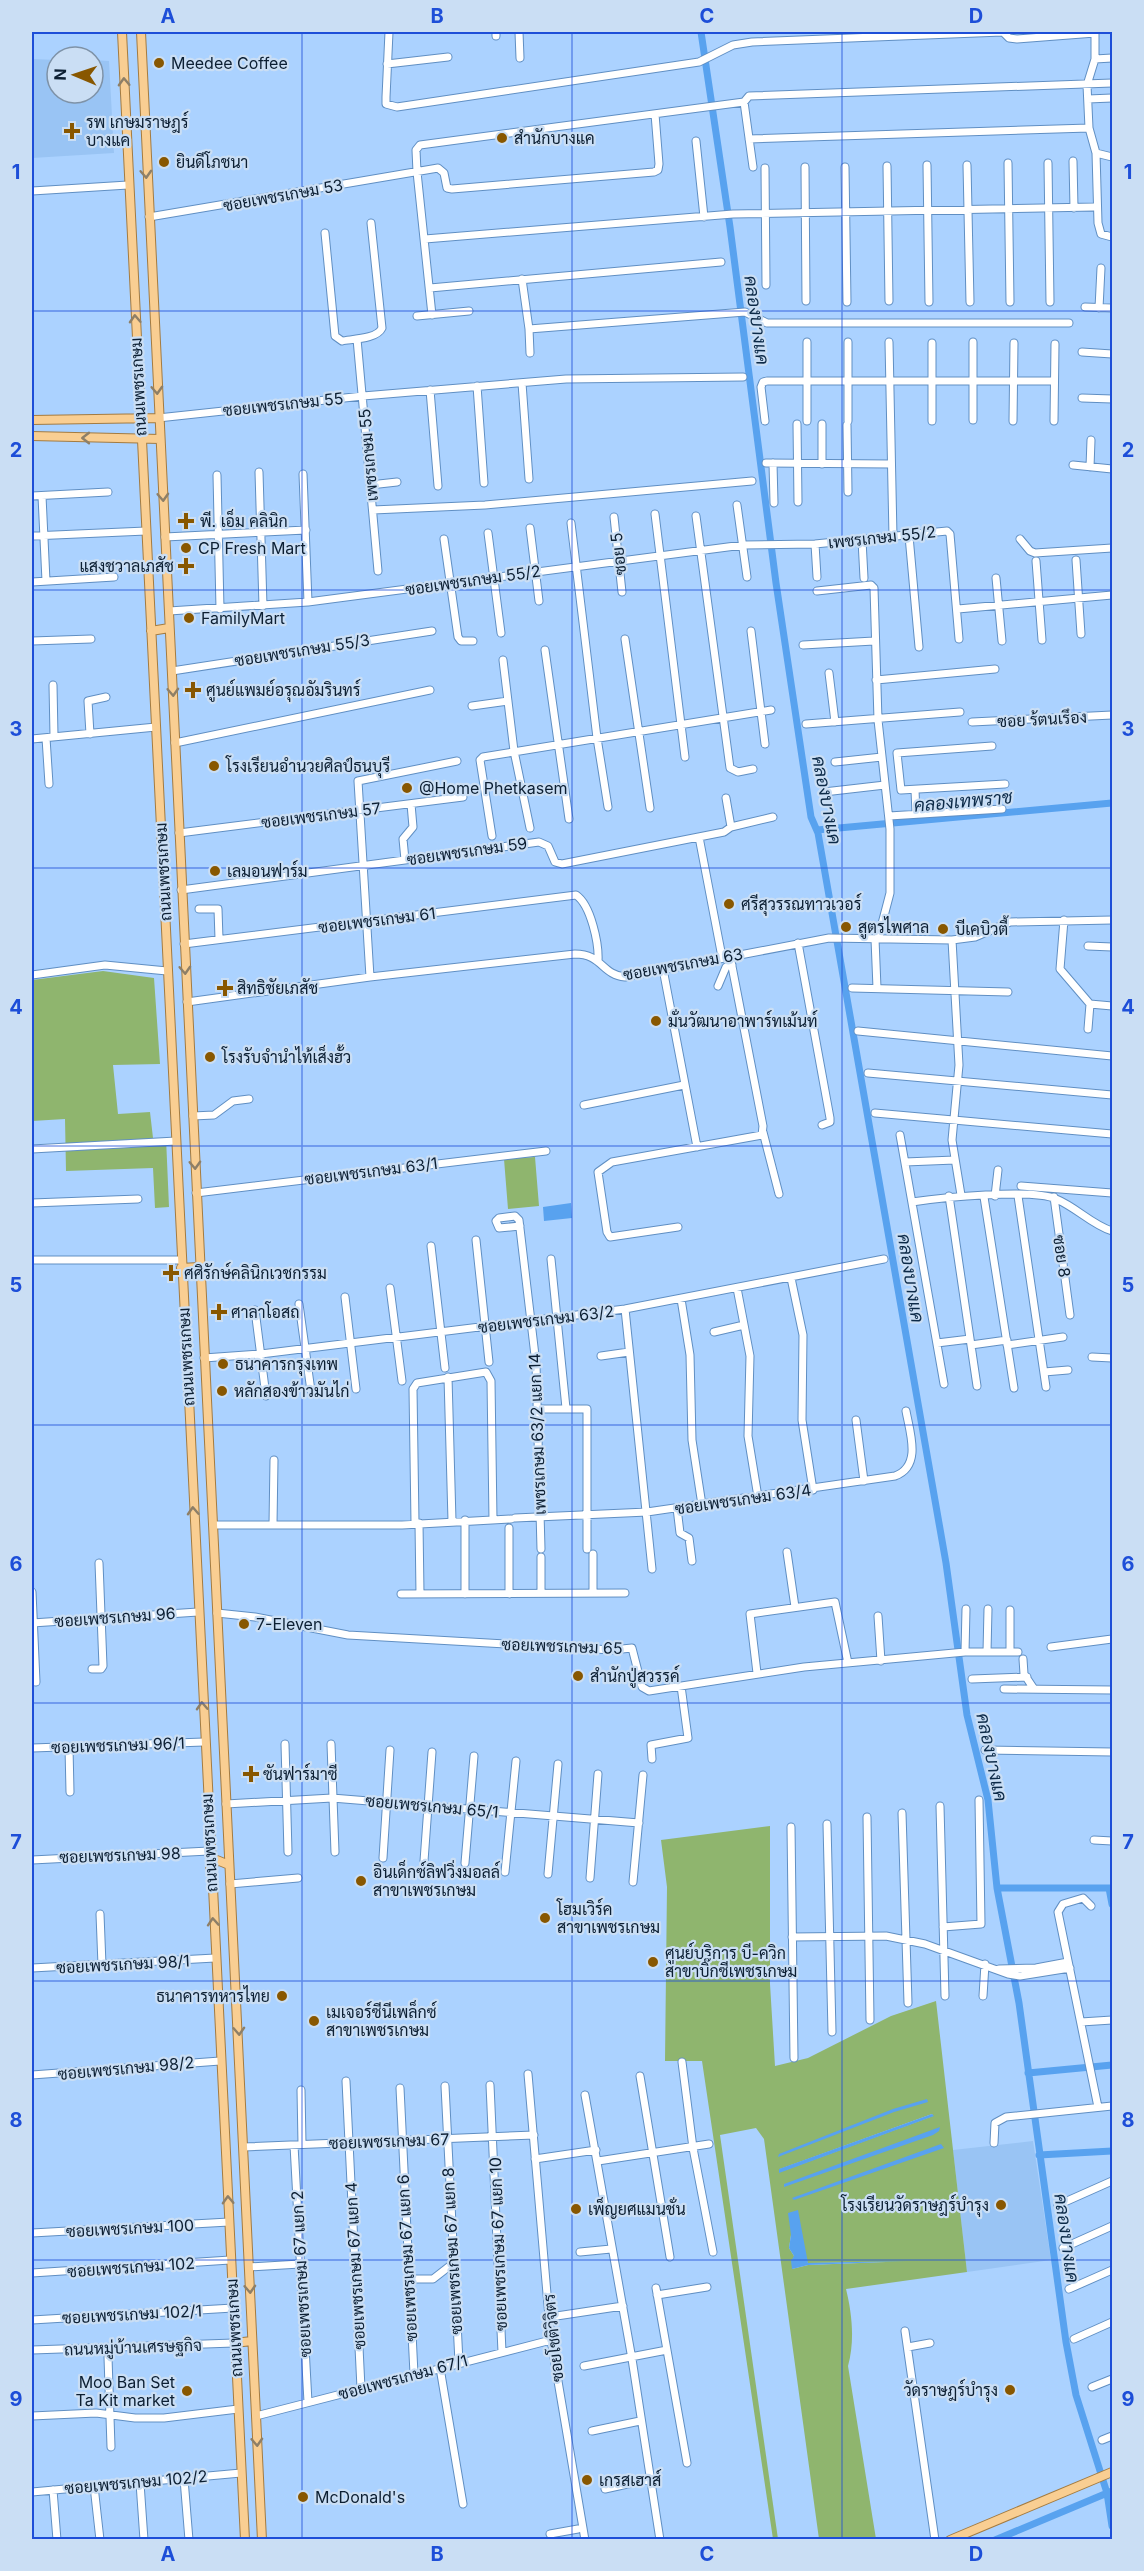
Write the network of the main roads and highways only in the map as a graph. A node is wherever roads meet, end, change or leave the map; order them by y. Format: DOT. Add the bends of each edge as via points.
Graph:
graph roads {
  1 [pos="122,32"];
  2 [pos="141,32"];
  3 [pos="158,418"];
  4 [pos="140,419"];
  5 [pos="32,420"];
  6 [pos="32,436"];
  7 [pos="141,439"];
  8 [pos="160,439"];
  9 [pos="169,628"];
  10 [pos="151,631"];
  11 [pos="181,1264"];
  12 [pos="199,1267"];
  13 [pos="227,1826"];
  14 [pos="208,1835"];
  15 [pos="230,1865"];
  16 [pos="210,1869"];
  17 [pos="252,2342"];
  18 [pos="234,2343"];
  19 [pos="1113,2472"];
  20 [pos="955,2538"];
  21 [pos="245,2540"];
  22 [pos="262,2540"];
  4 -- 1 [label="main road, ถนนเพชรเกษม, one-way"];
  2 -- 3 [label="main road, ถนนเพชรเกษม, one-way"];
  3 -- 4 [label="main road"];
  3 -- 8 [label="main road, ถนนเพชรเกษม"];
  4 -- 5 [label="main road"];
  4 -- 7 [label="main road, ถนนเพชรเกษม"];
  7 -- 6 [label="main road, one-way"];
  7 -- 8 [label="main road"];
  7 -- 10 [label="main road, ถนนเพชรเกษม"];
  8 -- 9 [label="main road, ถนนเพชรเกษม, one-way"];
  9 -- 10 [label="main road"];
  9 -- 12 [label="main road, ถนนเพชรเกษม, one-way"];
  10 -- 11 [label="main road, ถนนเพชรเกษม"];
  11 -- 12 [label="main road"];
  14 -- 11 [label="main road, ถนนเพชรเกษม, one-way"];
  12 -- 13 [label="main road, ถนนเพชรเกษม"];
  13 -- 14 [label="main road" via="220,1838"];
  13 -- 15 [label="main road, ถนนเพชรเกษม"];
  14 -- 16 [label="main road, ถนนเพชรเกษม"];
  15 -- 16 [label="main road" via="217,1860"];
  15 -- 17 [label="main road, ถนนเพชรเกษม, one-way"];
  18 -- 16 [label="main road, ถนนเพชรเกษม, one-way"];
  17 -- 18 [label="main road"];
  17 -- 22 [label="main road, ถนนเพชรเกษม, one-way"];
  18 -- 21 [label="main road, ถนนเพชรเกษม"];
  19 -- 20 [label="main road"];
}
